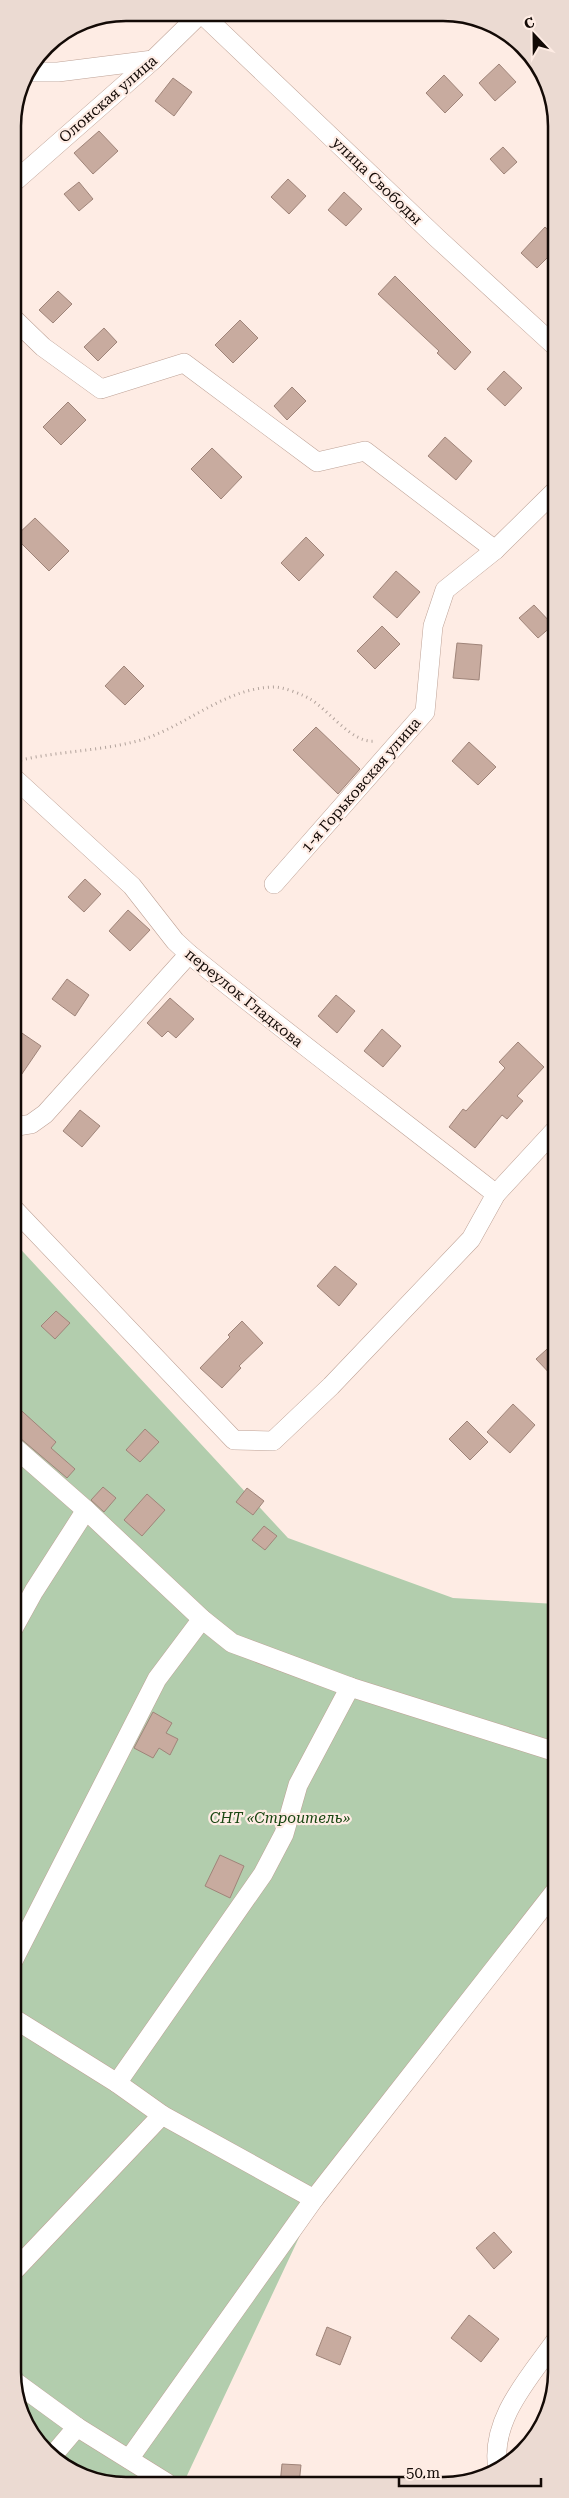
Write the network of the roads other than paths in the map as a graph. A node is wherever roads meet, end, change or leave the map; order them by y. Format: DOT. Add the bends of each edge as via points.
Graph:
graph roads {
  1 [pos="193,21"];
  2 [pos="209,21"];
  3 [pos="153,60"];
  4 [pos="36,72"];
  5 [pos="21,176"];
  6 [pos="21,326"];
  7 [pos="548,340"];
  8 [pos="548,498"];
  9 [pos="495,550"];
  10 [pos="21,784"];
  11 [pos="274,884"];
  12 [pos="189,954"];
  13 [pos="21,1126"];
  14 [pos="548,1138"];
  15 [pos="496,1194"];
  16 [pos="21,1216"];
  17 [pos="21,1453"];
  18 [pos="86,1510"];
  19 [pos="21,1615"];
  20 [pos="202,1619"];
  21 [pos="350,1686"];
  22 [pos="548,1749"];
  23 [pos="548,1900"];
  24 [pos="21,1946"];
  25 [pos="21,2023"];
  26 [pos="116,2083"];
  27 [pos="162,2115"];
  28 [pos="314,2200"];
  29 [pos="21,2265"];
  30 [pos="548,2351"];
  31 [pos="22,2387"];
  32 [pos="77,2427"];
  33 [pos="57,2451"];
  34 [pos="129,2459"];
  35 [pos="498,2461"];
  36 [pos="157,2477"];
  1 -- 3 [label="street, Олонская улица"];
  2 -- 7 [label="street, улица Свободы"];
  3 -- 4 [label="street"];
  3 -- 5 [label="street, Олонская улица"];
  6 -- 9 [label="street" via="43,347 101,389 184,363 317,462 365,451"];
  8 -- 9 [label="street, 1-я Горьковская улица"];
  9 -- 11 [label="street, 1-я Горьковская улица" via="445,590 433,626 425,712"];
  10 -- 12 [label="street, переулок Гладкова" via="132,886"];
  12 -- 13 [label="street" via="45,1114 31,1124"];
  12 -- 15 [label="street, переулок Гладкова" via="305,1048"];
  14 -- 15 [label="street"];
  15 -- 16 [label="street" via="471,1239 331,1386 273,1441 234,1440"];
  17 -- 18 [label="street"];
  18 -- 19 [label="street"];
  18 -- 20 [label="street"];
  20 -- 21 [label="street" via="232,1642"];
  20 -- 24 [label="street" via="156,1679"];
  21 -- 22 [label="street"];
  21 -- 26 [label="street" via="298,1785 284,1834 263,1874"];
  23 -- 28 [label="street"];
  25 -- 26 [label="street"];
  26 -- 27 [label="street"];
  27 -- 28 [label="street"];
  27 -- 29 [label="street"];
  28 -- 34 [label="street"];
  30 -- 35 [label="street" via="518,2394 498,2435"];
  31 -- 32 [label="street"];
  32 -- 33 [label="street"];
  32 -- 34 [label="street"];
  34 -- 36 [label="street"];
}
